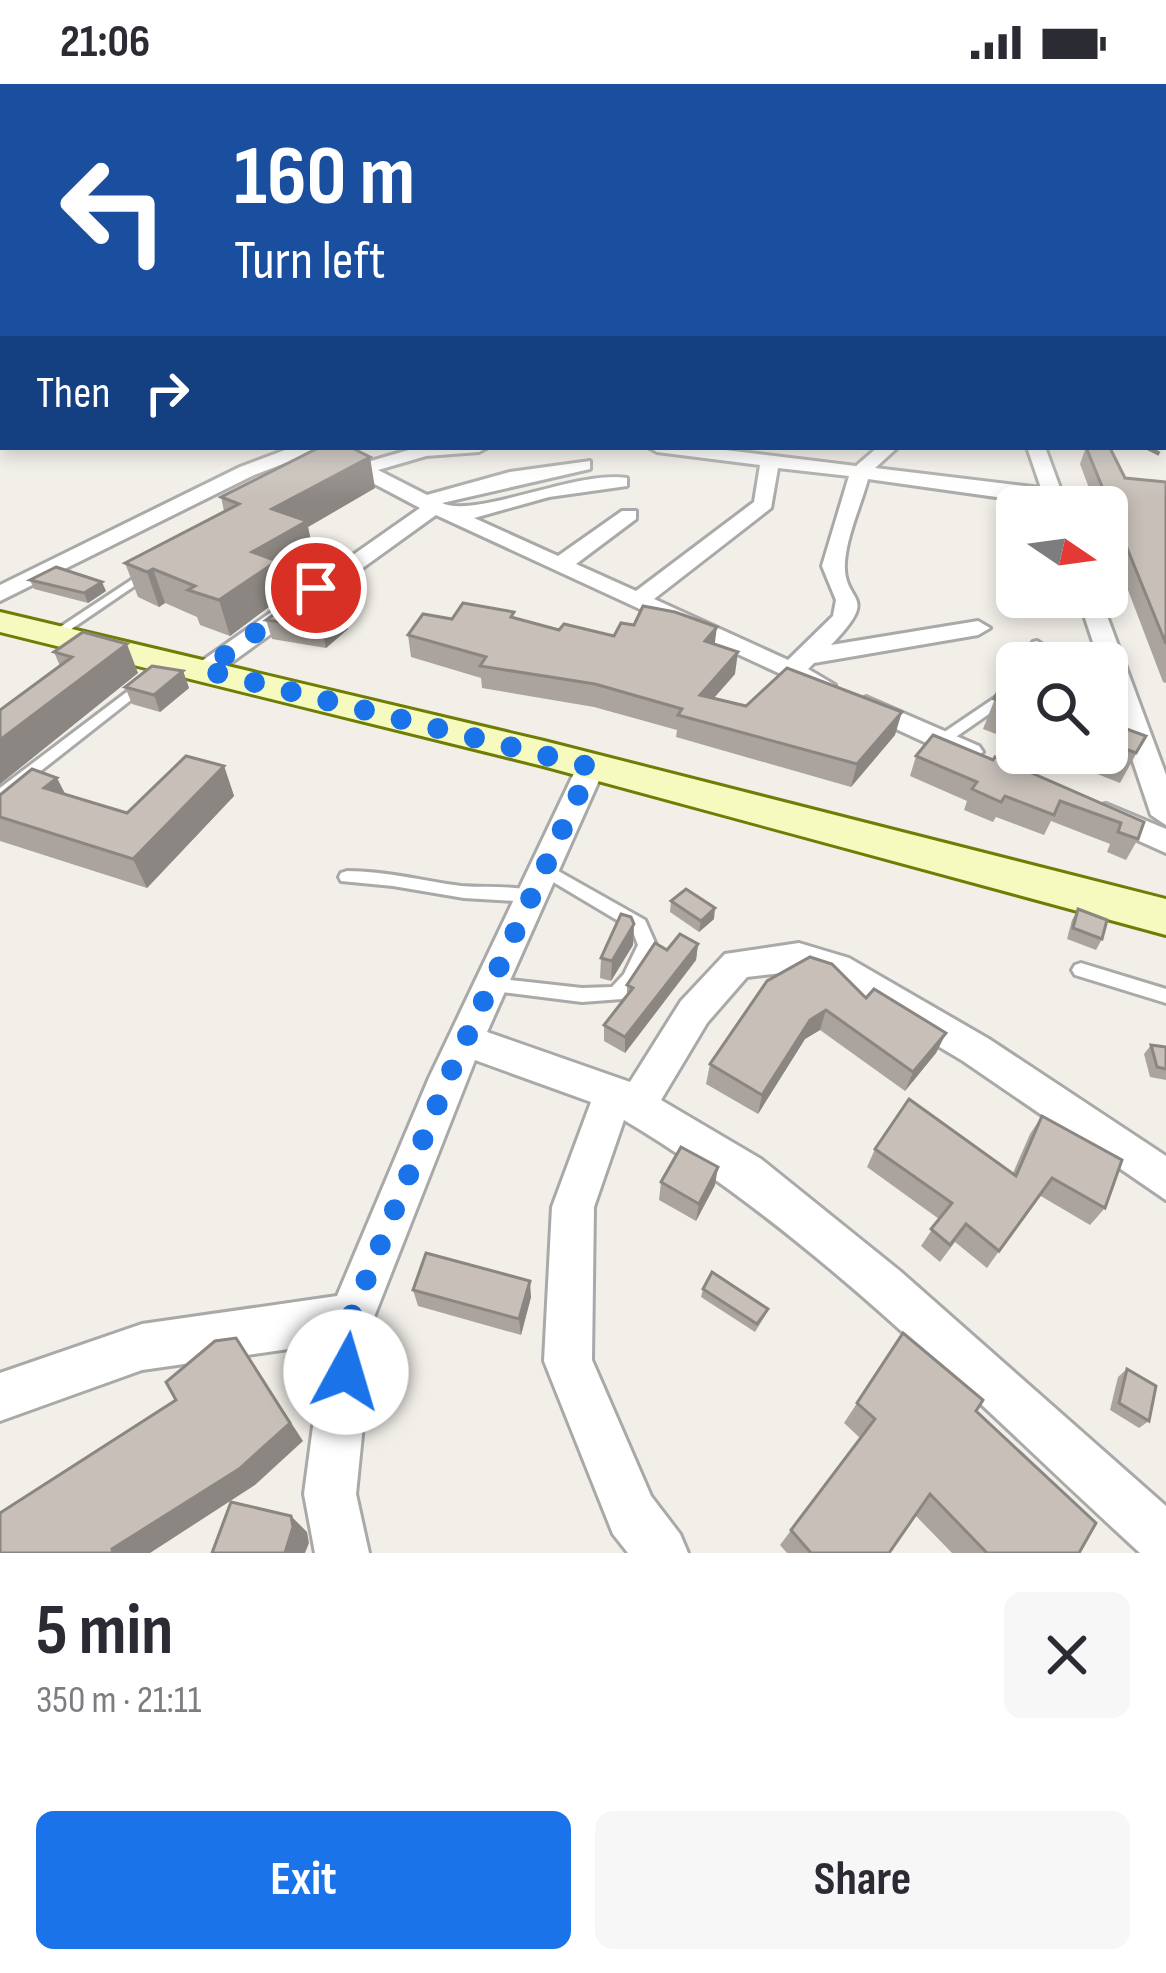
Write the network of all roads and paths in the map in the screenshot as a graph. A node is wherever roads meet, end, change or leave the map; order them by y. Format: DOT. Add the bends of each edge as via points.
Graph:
graph roads {
  1 [pos="302,450"];
  2 [pos="326,450"];
  3 [pos="447,450"];
  4 [pos="682,450"];
  5 [pos="886,450"];
  6 [pos="1037,450"];
  7 [pos="770,460"];
  8 [pos="583,465"];
  9 [pos="363,469"];
  10 [pos="860,472"];
  11 [pos="620,482"];
  12 [pos="1050,486"];
  13 [pos="996,493"];
  14 [pos="438,509"];
  15 [pos="629,514"];
  16 [pos="560,565"];
  17 [pos="151,569"];
  18 [pos="0,594"];
  19 [pos="638,601"];
  20 [pos="1096,618"];
  21 [pos="0,622"];
  22 [pos="978,628"];
  23 [pos="54,635"];
  24 [pos="802,663"];
  25 [pos="188,666"];
  26 [pos="996,703"];
  27 [pos="942,740"];
  28 [pos="996,764"];
  29 [pos="591,767"];
  30 [pos="0,795"];
  31 [pos="1084,805"];
  32 [pos="1166,815"];
  33 [pos="1166,842"];
  34 [pos="347,877"];
  35 [pos="538,882"];
  36 [pos="1166,917"];
  37 [pos="1081,970"];
  38 [pos="491,985"];
  39 [pos="1166,996"];
  40 [pos="466,1041"];
  41 [pos="625,1100"];
  42 [pos="1166,1180"];
  43 [pos="351,1317"];
  44 [pos="0,1397"];
  45 [pos="1166,1541"];
  46 [pos="342,1553"];
  47 [pos="661,1553"];
  1 -- 18 [label="street"];
  2 -- 9 [label="street"];
  3 -- 9 [label="street"];
  4 -- 7 [label="street"];
  5 -- 10 [label="street"];
  6 -- 12 [label="street"];
  7 -- 10 [label="street"];
  7 -- 19 [label="street" via="764,504"];
  8 -- 14 [label="street" via="510,478"];
  9 -- 14 [label="street"];
  10 -- 13 [label="street"];
  10 -- 24 [label="street" via="833,566 847,600 844,618"];
  11 -- 14 [label="street"];
  14 -- 16 [label="street"];
  14 -- 25 [label="street"];
  15 -- 16 [label="street"];
  16 -- 19 [label="street"];
  17 -- 23 [label="lane"];
  19 -- 24 [label="street"];
  20 -- 32 [label="street"];
  21 -- 23 [label="main road"];
  22 -- 24 [label="street"];
  23 -- 25 [label="main road"];
  24 -- 27 [label="street"];
  25 -- 29 [label="main road"];
  25 -- 30 [label="lane"];
  26 -- 27 [label="lane"];
  27 -- 28 [label="street"];
  29 -- 35 [label="street"];
  29 -- 36 [label="main road"];
  31 -- 33 [label="street"];
  34 -- 35 [label="lane" via="387,875 458,892"];
  35 -- 38 [label="street"];
  35 -- 38 [label="lane" via="639,925 647,945 616,994"];
  37 -- 39 [label="lane"];
  38 -- 40 [label="street"];
  40 -- 41 [label="street"];
  40 -- 43 [label="street"];
  41 -- 42 [label="street" via="737,964 799,957 837,968 976,1050"];
  41 -- 45 [label="street" via="746,1174 867,1272"];
  41 -- 47 [label="street" via="573,1207 568,1360 632,1515"];
  43 -- 44 [label="street" via="142,1347"];
  43 -- 46 [label="street" via="330,1494"];
}
